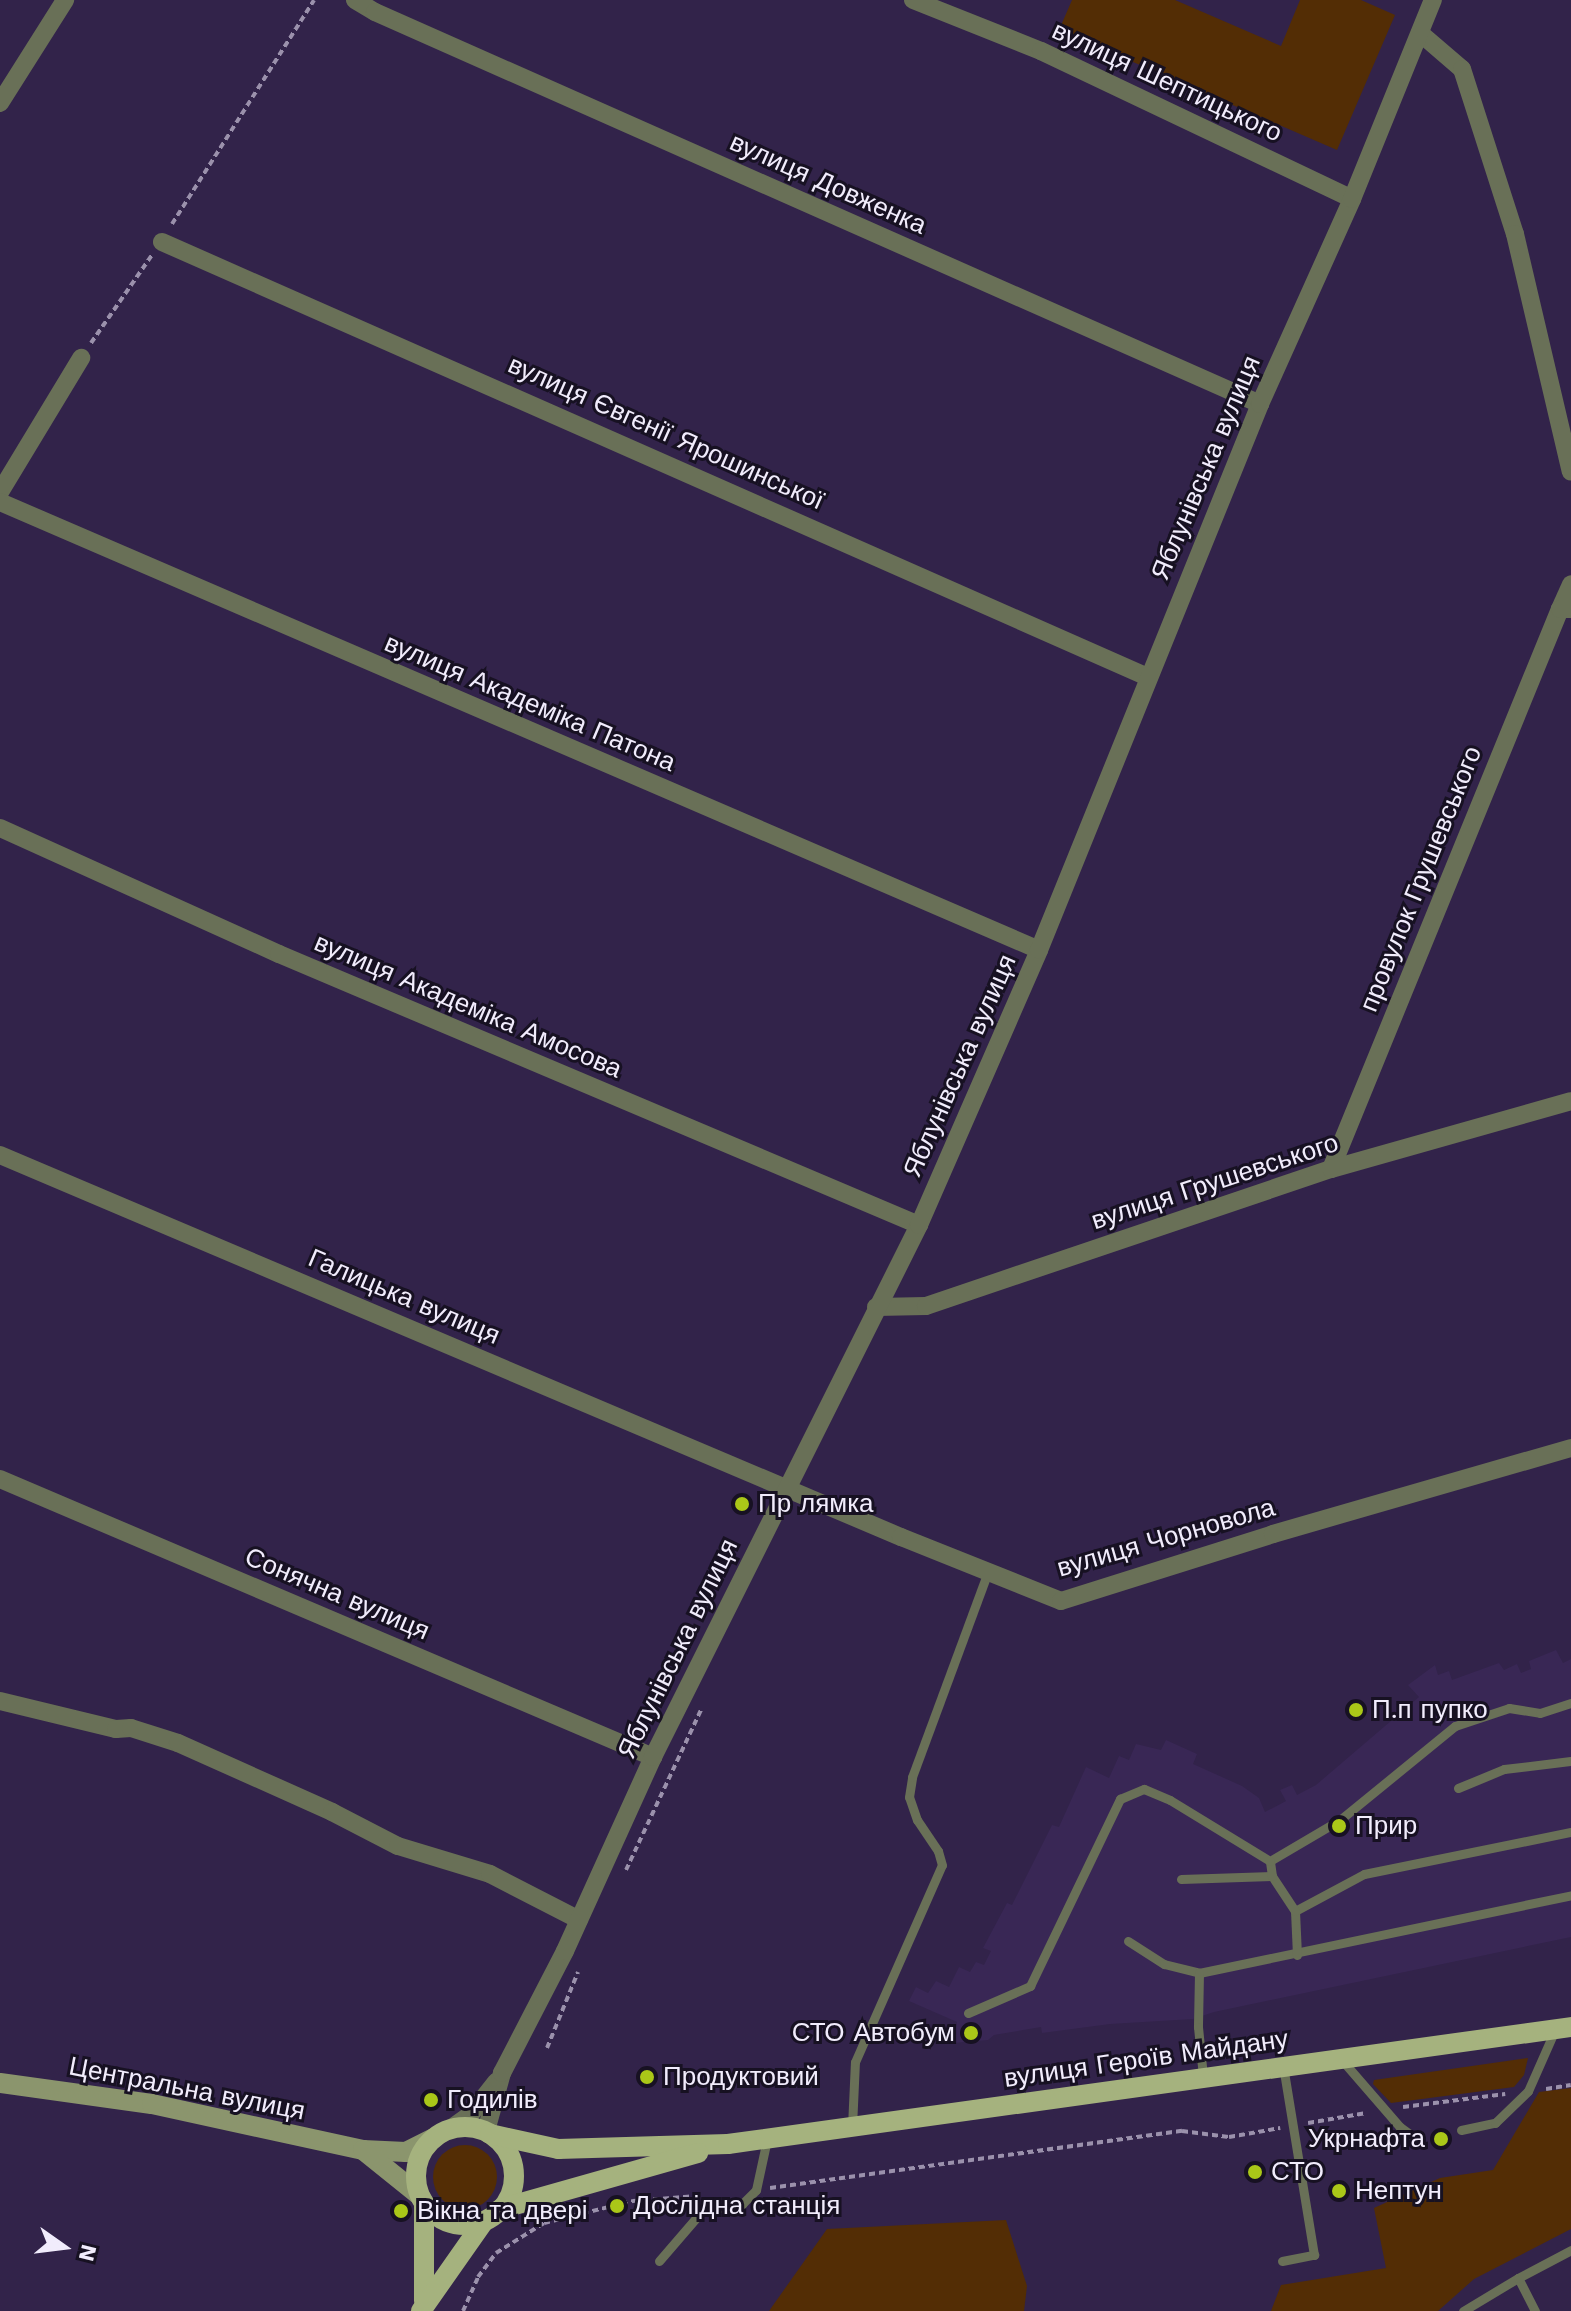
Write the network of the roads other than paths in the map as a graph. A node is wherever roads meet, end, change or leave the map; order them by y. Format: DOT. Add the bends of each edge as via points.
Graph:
graph roads {
  1 [pos="65,0"];
  2 [pos="355,0"];
  3 [pos="913,0"];
  4 [pos="1433,0"];
  5 [pos="1420,33"];
  6 [pos="0,103"];
  7 [pos="1352,199"];
  8 [pos="162,242"];
  9 [pos="81,358"];
  10 [pos="1260,404"];
  11 [pos="1571,472"];
  12 [pos="0,492"];
  13 [pos="0,502"];
  14 [pos="1571,584"];
  15 [pos="1565,609"];
  16 [pos="1148,677"];
  17 [pos="0,828"];
  18 [pos="1039,950"];
  19 [pos="1571,1101"];
  20 [pos="0,1155"];
  21 [pos="1331,1169"];
  22 [pos="919,1225"];
  23 [pos="876,1307"];
  24 [pos="1571,1448"];
  25 [pos="0,1479"];
  26 [pos="787,1487"];
  27 [pos="988,1571"];
  28 [pos="0,1701"];
  29 [pos="1571,1703"];
  30 [pos="653,1757"];
  31 [pos="1571,1761"];
  32 [pos="1458,1788"];
  33 [pos="1571,1832"];
  34 [pos="1270,1861"];
  35 [pos="1272,1876"];
  36 [pos="1181,1879"];
  37 [pos="1571,1895"];
  38 [pos="1295,1911"];
  39 [pos="579,1920"];
  40 [pos="1128,1941"];
  41 [pos="1297,1955"];
  42 [pos="1199,1973"];
  43 [pos="968,2013"];
  44 [pos="1563,2028"];
  45 [pos="1340,2058"];
  46 [pos="1283,2065"];
  47 [pos="502,2073"];
  48 [pos="1203,2076"];
  49 [pos="0,2083"];
  50 [pos="852,2127"];
  51 [pos="450,2129"];
  52 [pos="1461,2130"];
  53 [pos="488,2132"];
  54 [pos="1415,2138"];
  55 [pos="431,2139"];
  56 [pos="767,2139"];
  57 [pos="728,2144"];
  58 [pos="363,2150"];
  59 [pos="422,2199"];
  60 [pos="492,2215"];
  61 [pos="1571,2250"];
  62 [pos="659,2261"];
  63 [pos="1282,2261"];
  64 [pos="1518,2278"];
  65 [pos="422,2306"];
  66 [pos="1463,2311"];
  67 [pos="1535,2311"];
  1 -- 6 [label="street"];
  2 -- 10 [label="street, вулиця Довженка"];
  3 -- 7 [label="street, вулиця Шептицького" via="1041,51"];
  4 -- 5 [label="street, Яблунівська вулиця"];
  5 -- 7 [label="street, Яблунівська вулиця"];
  5 -- 11 [label="street" via="1462,69 1515,234"];
  7 -- 10 [label="street, Яблунівська вулиця"];
  8 -- 16 [label="street, вулиця Євгенії Ярошинської"];
  9 -- 12 [label="street"];
  10 -- 16 [label="street, Яблунівська вулиця"];
  13 -- 18 [label="street, вулиця Академіка Патона"];
  14 -- 15 [label="street, провулок Грушевського"];
  15 -- 21 [label="street, провулок Грушевського"];
  16 -- 18 [label="street, Яблунівська вулиця"];
  17 -- 22 [label="street, вулиця Академіка Амосова" via="279,954"];
  18 -- 22 [label="street, Яблунівська вулиця"];
  19 -- 21 [label="street, вулиця Грушевського"];
  20 -- 26 [label="street, Галицька вулиця"];
  21 -- 23 [label="street, вулиця Грушевського" via="926,1306"];
  22 -- 23 [label="street, Яблунівська вулиця"];
  23 -- 26 [label="street, Яблунівська вулиця"];
  24 -- 27 [label="street, вулиця Чорновола" via="1061,1601"];
  25 -- 30 [label="street, Сонячна вулиця"];
  26 -- 27 [label="street, вулиця Чорновола"];
  26 -- 30 [label="street, Яблунівська вулиця"];
  27 -- 50 [label="lane" via="912,1777 909,1797 942,1865 855,2062"];
  28 -- 39 [label="street" via="178,1743 398,1846 490,1874"];
  29 -- 34 [label="lane" via="1540,1713 1509,1708 1455,1726 1341,1819"];
  30 -- 39 [label="street, Яблунівська вулиця"];
  31 -- 32 [label="lane" via="1504,1769"];
  33 -- 38 [label="lane" via="1364,1874"];
  34 -- 35 [label="lane"];
  34 -- 43 [label="lane" via="1144,1789 1120,1799 1030,1986"];
  35 -- 36 [label="lane"];
  35 -- 38 [label="lane"];
  37 -- 41 [label="lane"];
  38 -- 41 [label="lane"];
  39 -- 47 [label="street, Яблунівська вулиця"];
  40 -- 42 [label="lane" via="1164,1964"];
  41 -- 42 [label="lane"];
  42 -- 48 [label="lane"];
  44 -- 45 [label="main road, вулиця Героїв Майдану"];
  44 -- 52 [label="lane" via="1528,2091 1495,2123"];
  45 -- 46 [label="main road, вулиця Героїв Майдану"];
  45 -- 54 [label="lane"];
  46 -- 48 [label="main road, вулиця Героїв Майдану"];
  46 -- 63 [label="lane" via="1314,2255"];
  47 -- 51 [label="street" via="470,2115"];
  47 -- 53 [label="street, Яблунівська вулиця"];
  48 -- 50 [label="main road, вулиця Героїв Майдану"];
  49 -- 58 [label="main road, Центральна вулиця" via="152,2104"];
  50 -- 56 [label="main road, вулиця Героїв Майдану"];
  51 -- 53 [label="main road"];
  51 -- 55 [label="main road"];
  53 -- 57 [label="main road" via="558,2149"];
  53 -- 60 [label="main road" via="509,2155 514,2174 511,2193"];
  55 -- 58 [label="main road, Центральна вулиця" via="406,2152"];
  55 -- 59 [label="main road" via="417,2166"];
  56 -- 57 [label="main road, вулиця Героїв Майдану"];
  56 -- 62 [label="lane" via="756,2190 742,2204 702,2211"];
  57 -- 60 [label="main road"];
  58 -- 59 [label="main road"];
  59 -- 60 [label="main road" via="437,2216 455,2224"];
  59 -- 65 [label="main road"];
  60 -- 65 [label="main road"];
  61 -- 64 [label="lane"];
  64 -- 66 [label="lane"];
  64 -- 67 [label="lane"];
}
